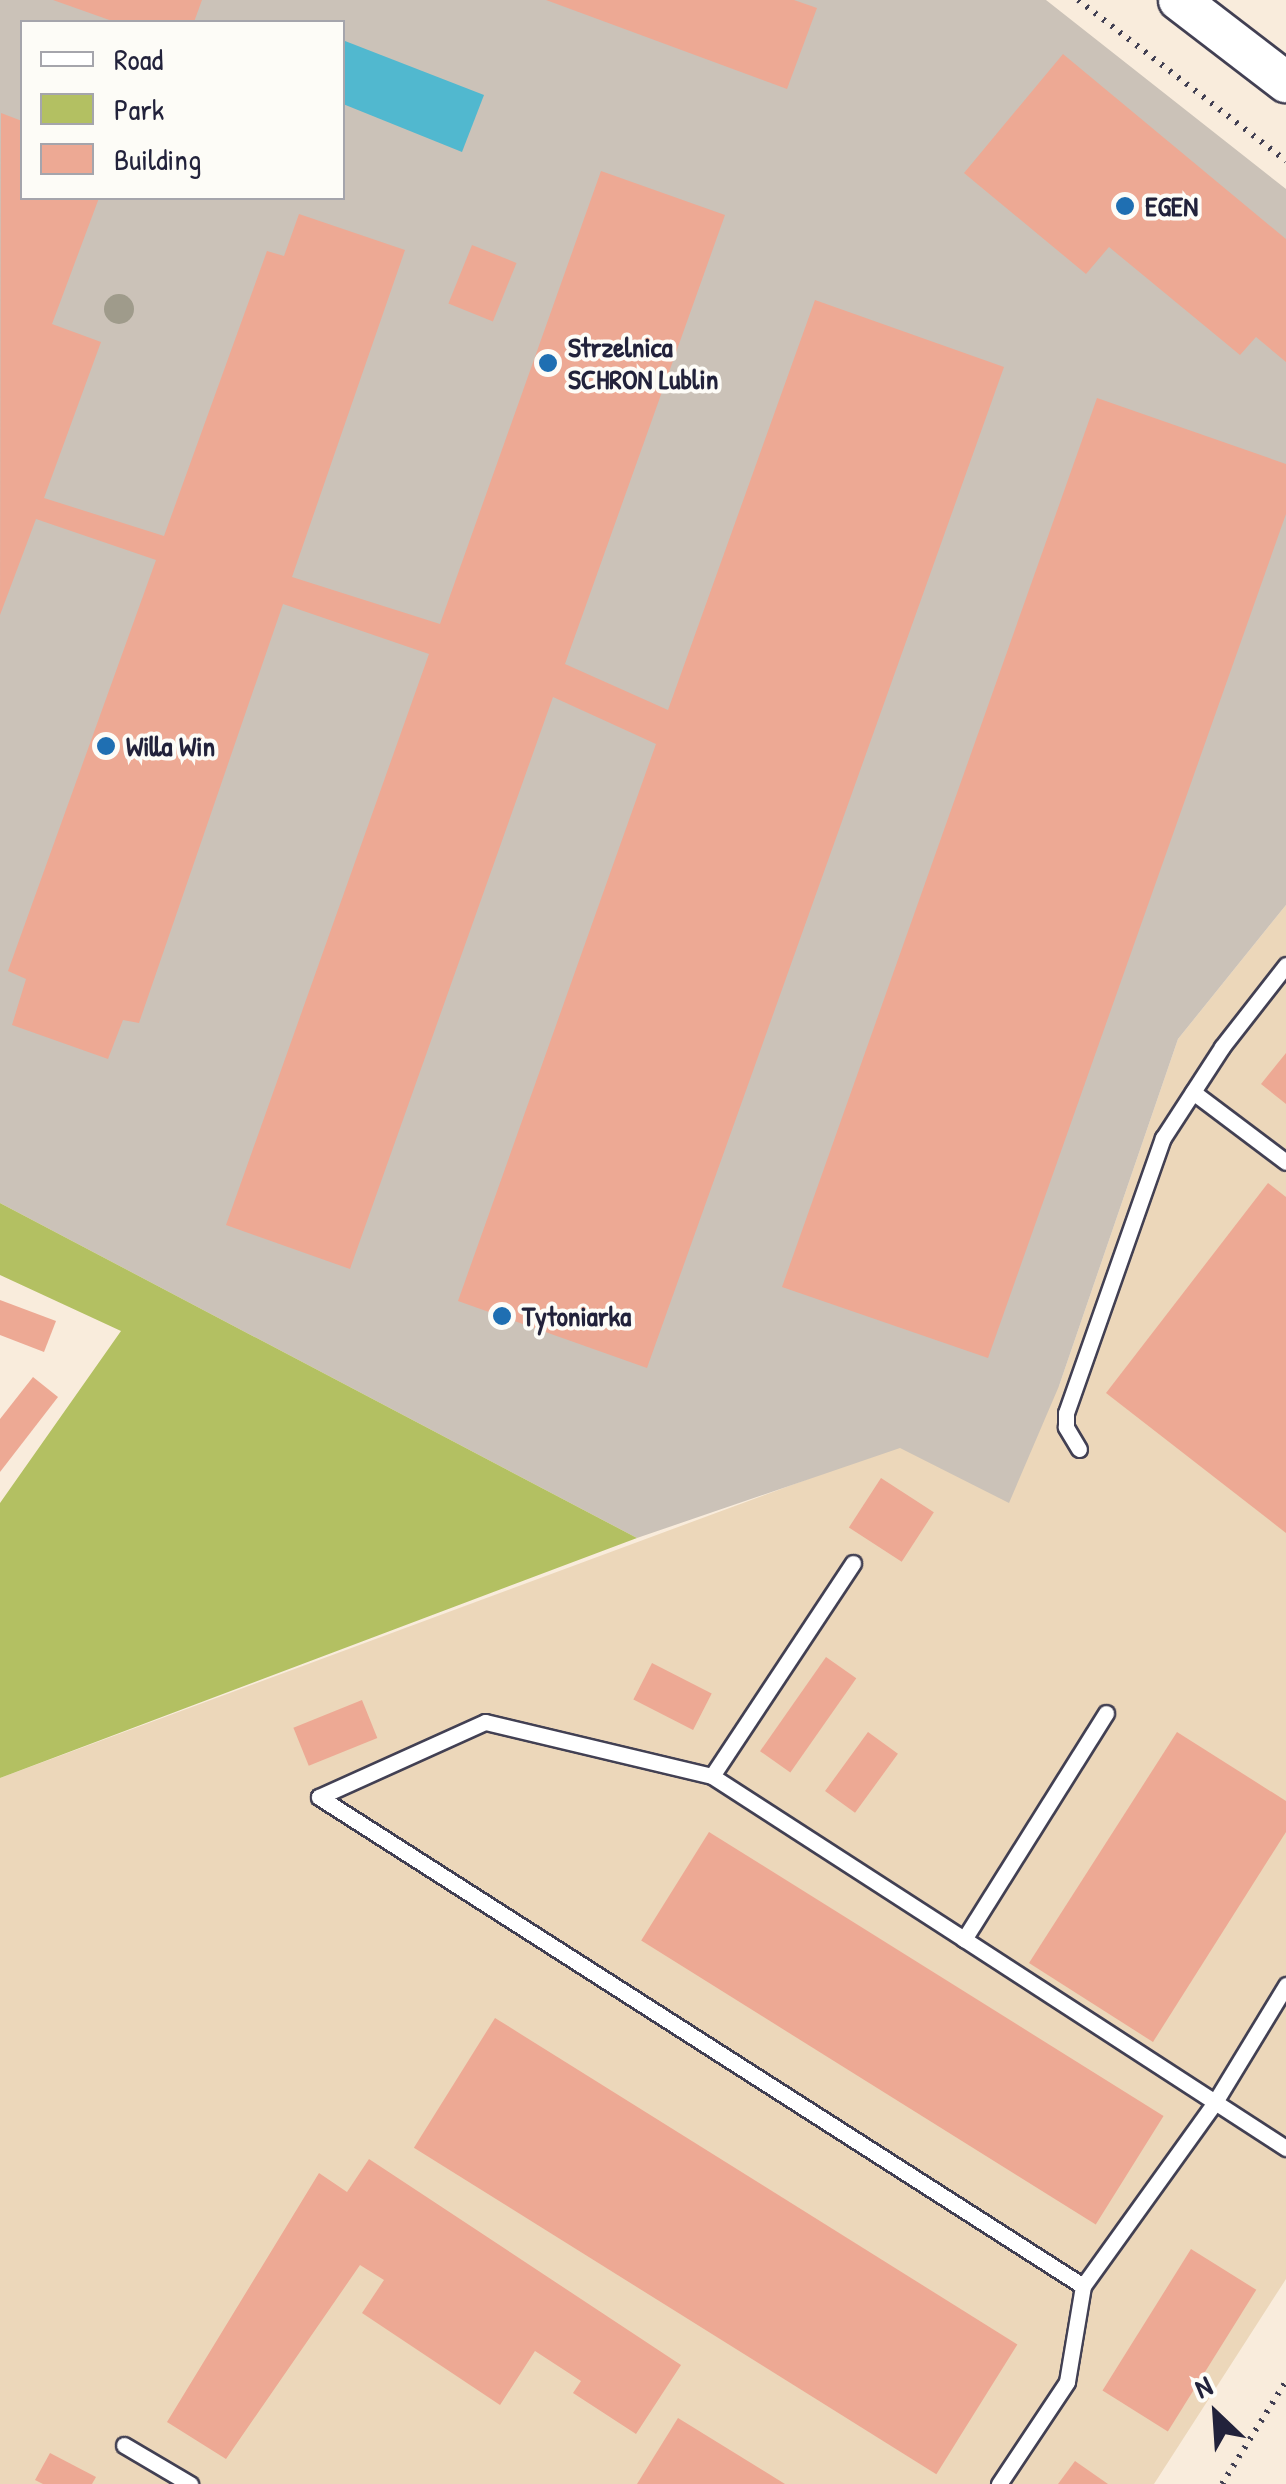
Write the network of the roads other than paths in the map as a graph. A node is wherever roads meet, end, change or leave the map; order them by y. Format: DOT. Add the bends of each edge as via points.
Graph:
graph roads {
  1 [pos="1179,0"];
  2 [pos="1286,82"];
  3 [pos="1286,965"];
  4 [pos="1194,1092"];
  5 [pos="1286,1162"];
  6 [pos="1078,1449"];
  7 [pos="853,1563"];
  8 [pos="1106,1714"];
  9 [pos="712,1776"];
  10 [pos="964,1940"];
  11 [pos="1286,1985"];
  12 [pos="1215,2102"];
  13 [pos="1286,2148"];
  14 [pos="1084,2286"];
  15 [pos="124,2445"];
  16 [pos="190,2484"];
  17 [pos="999,2484"];
  1 -- 2 [label="street"];
  3 -- 4 [label="lane"];
  4 -- 5 [label="lane"];
  4 -- 6 [label="lane" via="1163,1138 1066,1413"];
  7 -- 9 [label="lane"];
  8 -- 10 [label="lane"];
  9 -- 10 [label="lane"];
  9 -- 14 [label="lane" via="485,1722 319,1797"];
  10 -- 12 [label="lane"];
  11 -- 12 [label="lane"];
  12 -- 13 [label="lane"];
  12 -- 14 [label="lane"];
  14 -- 17 [label="lane" via="1067,2382"];
  15 -- 16 [label="lane"];
}
